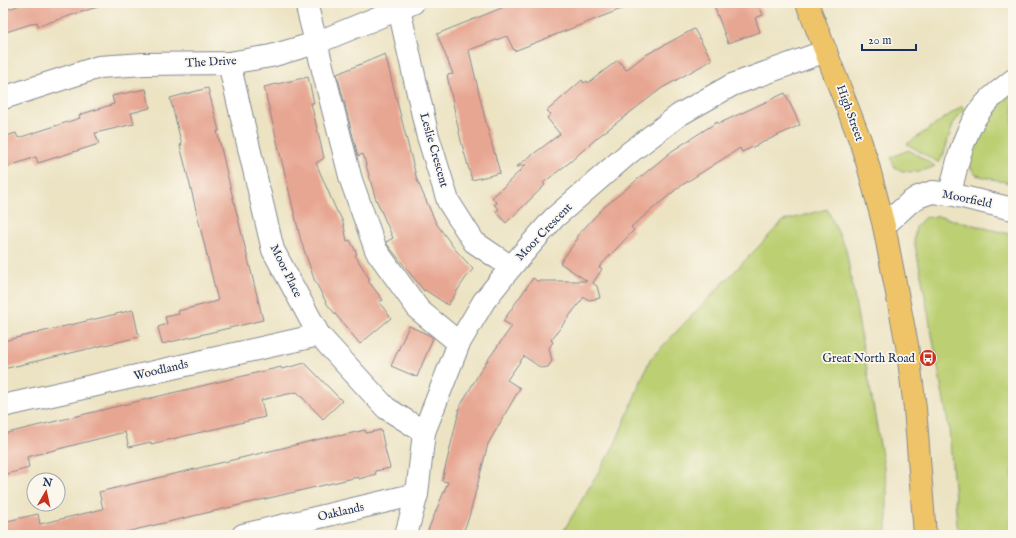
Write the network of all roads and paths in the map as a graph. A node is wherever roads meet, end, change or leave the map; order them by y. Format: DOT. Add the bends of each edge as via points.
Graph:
graph roads {
  1 [pos="306,3"];
  2 [pos="807,3"];
  3 [pos="406,6"];
  4 [pos="316,43"];
  5 [pos="826,50"];
  6 [pos="229,63"];
  7 [pos="1013,80"];
  8 [pos="3,98"];
  9 [pos="950,194"];
  10 [pos="1013,209"];
  11 [pos="884,226"];
  12 [pos="511,267"];
  13 [pos="319,334"];
  14 [pos="459,343"];
  15 [pos="3,406"];
  16 [pos="424,432"];
  17 [pos="417,494"];
  18 [pos="243,535"];
  19 [pos="406,535"];
  20 [pos="925,535"];
  1 -- 4 [label="street"];
  2 -- 5 [label="main road, High Street"];
  3 -- 4 [label="street, The Drive"];
  3 -- 12 [label="street, Leslie Crescent" via="427,133 448,201 474,242"];
  4 -- 6 [label="street, The Drive" via="271,56"];
  4 -- 14 [label="street" via="351,180 376,250 419,310"];
  5 -- 11 [label="main road, High Street" via="868,165"];
  5 -- 12 [label="street, Moor Crescent" via="732,86 679,115 629,153 554,218"];
  6 -- 8 [label="street, The Drive" via="99,67"];
  6 -- 13 [label="street, Moor Place" via="273,250"];
  7 -- 9 [label="street" via="988,100 976,117 968,132"];
  9 -- 10 [label="street, Moorfield"];
  9 -- 11 [label="street, Moorfield" via="932,192 918,197"];
  11 -- 20 [label="main road" via="908,352"];
  12 -- 14 [label="street, Moor Crescent" via="484,301"];
  13 -- 15 [label="street, Woodlands"];
  13 -- 16 [label="street, Moor Place" via="386,408"];
  14 -- 16 [label="street, Moor Crescent"];
  16 -- 17 [label="street, Moor Crescent"];
  17 -- 18 [label="street, Oaklands"];
  17 -- 19 [label="street, Moor Crescent"];
}
